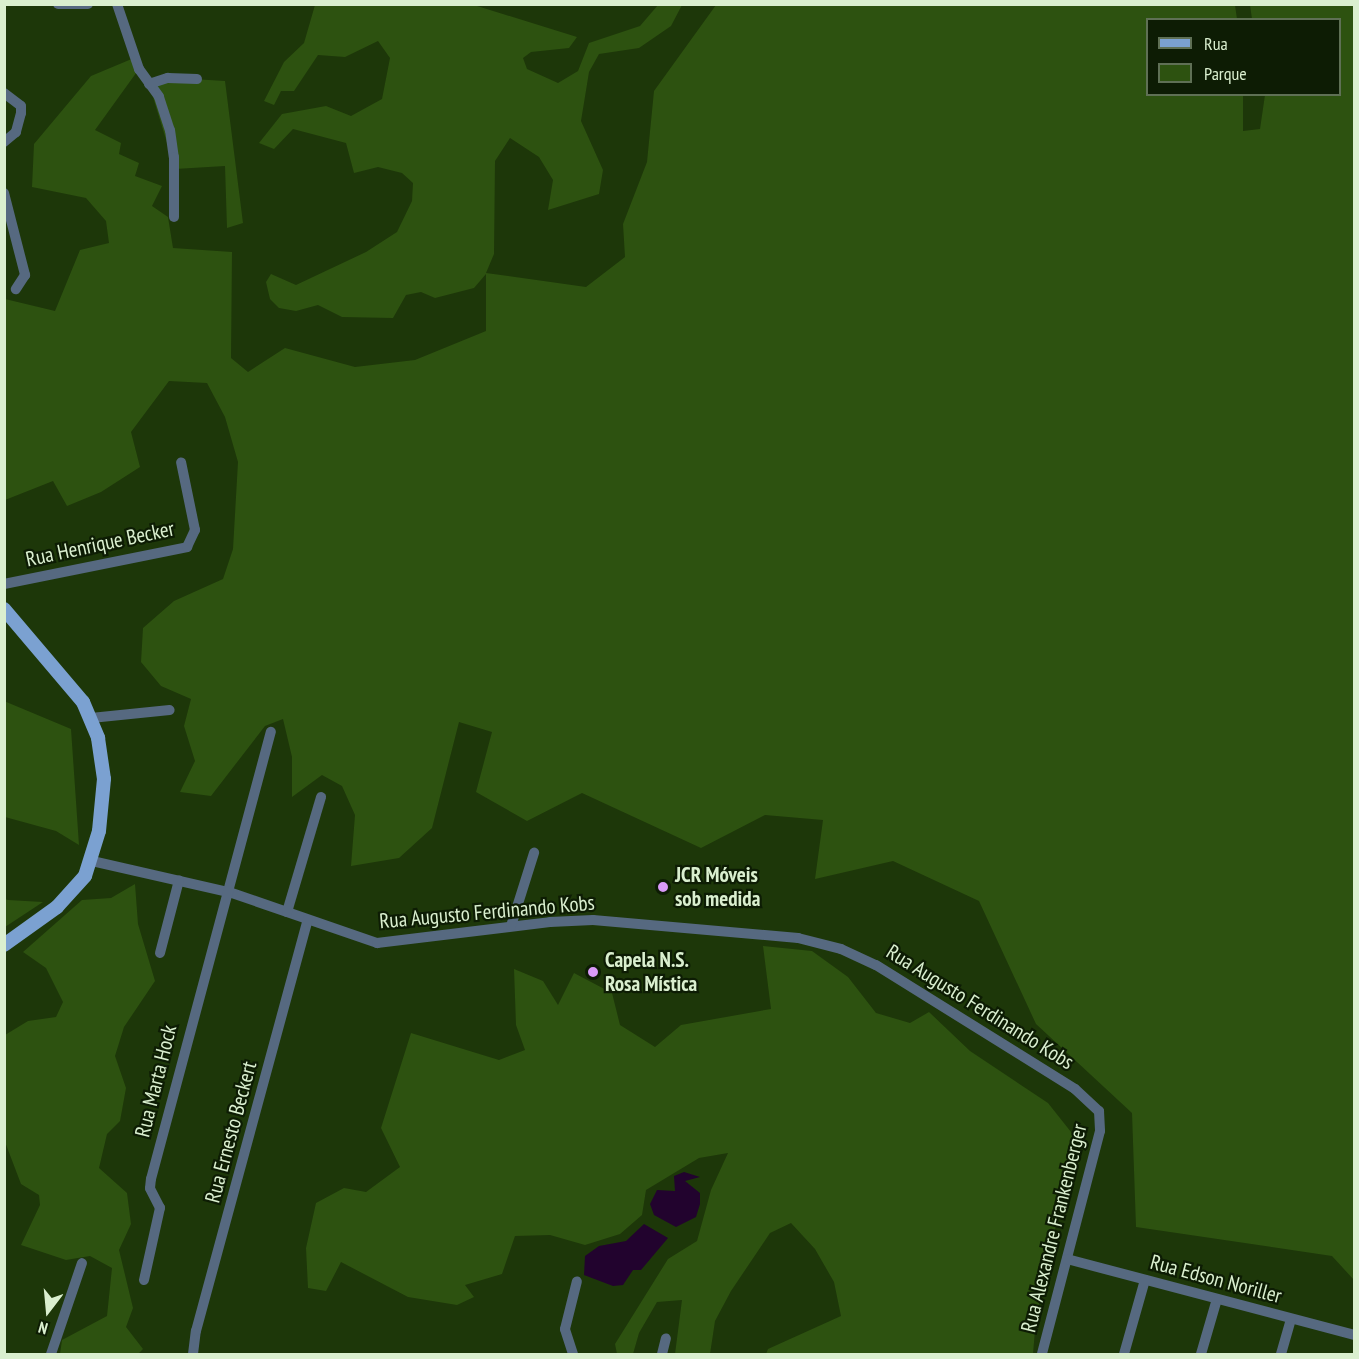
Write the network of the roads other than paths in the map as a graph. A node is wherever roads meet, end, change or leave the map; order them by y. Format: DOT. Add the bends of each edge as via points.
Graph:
graph roads {
  1 [pos="58,4"];
  2 [pos="88,4"];
  3 [pos="117,4"];
  4 [pos="197,79"];
  5 [pos="149,84"];
  6 [pos="4,93"];
  7 [pos="4,142"];
  8 [pos="4,194"];
  9 [pos="174,217"];
  10 [pos="16,289"];
  11 [pos="180,462"];
  12 [pos="4,584"];
  13 [pos="4,609"];
  14 [pos="170,710"];
  15 [pos="91,718"];
  16 [pos="270,732"];
  17 [pos="321,796"];
  18 [pos="534,853"];
  19 [pos="92,861"];
  20 [pos="179,880"];
  21 [pos="229,892"];
  22 [pos="287,912"];
  23 [pos="308,920"];
  24 [pos="511,926"];
  25 [pos="4,945"];
  26 [pos="160,953"];
  27 [pos="1099,1111"];
  28 [pos="1067,1259"];
  29 [pos="82,1263"];
  30 [pos="144,1280"];
  31 [pos="1145,1280"];
  32 [pos="577,1281"];
  33 [pos="1217,1299"];
  34 [pos="1291,1319"];
  35 [pos="1354,1335"];
  36 [pos="666,1338"];
  37 [pos="51,1354"];
  38 [pos="193,1354"];
  39 [pos="573,1354"];
  40 [pos="662,1354"];
  41 [pos="1042,1354"];
  42 [pos="1124,1354"];
  43 [pos="1201,1354"];
  44 [pos="1281,1354"];
  1 -- 2 [label="street"];
  3 -- 5 [label="street" via="134,58"];
  4 -- 5 [label="street" via="168,78"];
  5 -- 9 [label="street" via="162,104 171,136"];
  6 -- 7 [label="street" via="21,106 16,132"];
  8 -- 10 [label="street" via="25,274"];
  11 -- 12 [label="street, Rua Henrique Becker" via="195,530 187,547"];
  13 -- 15 [label="main road" via="71,685"];
  14 -- 15 [label="street"];
  15 -- 19 [label="main road" via="104,779"];
  16 -- 21 [label="street, Rua Marta Hock"];
  17 -- 22 [label="street"];
  18 -- 24 [label="street"];
  19 -- 20 [label="street, Rua Augusto Ferdinando Kobs"];
  19 -- 25 [label="main road" via="69,896"];
  20 -- 21 [label="street, Rua Augusto Ferdinando Kobs"];
  20 -- 26 [label="street"];
  21 -- 22 [label="street, Rua Augusto Ferdinando Kobs"];
  21 -- 30 [label="street, Rua Marta Hock" via="151,1179 150,1188 160,1208"];
  22 -- 23 [label="street, Rua Augusto Ferdinando Kobs"];
  23 -- 24 [label="street, Rua Augusto Ferdinando Kobs" via="384,943"];
  23 -- 38 [label="street, Rua Ernesto Beckert"];
  24 -- 27 [label="street, Rua Augusto Ferdinando Kobs" via="593,920 783,936 835,947 929,996 1075,1089"];
  27 -- 28 [label="street, Rua Alexandre Frankenberger" via="1100,1131"];
  28 -- 31 [label="street, Rua Edson Noriller"];
  28 -- 41 [label="street, Rua Alexandre Frankenberger"];
  29 -- 37 [label="street"];
  31 -- 33 [label="street, Rua Edson Noriller"];
  31 -- 42 [label="street"];
  32 -- 39 [label="street" via="565,1329"];
  33 -- 34 [label="street, Rua Edson Noriller"];
  33 -- 43 [label="street"];
  34 -- 35 [label="street, Rua Edson Noriller"];
  34 -- 44 [label="street"];
  36 -- 40 [label="street"];
}
